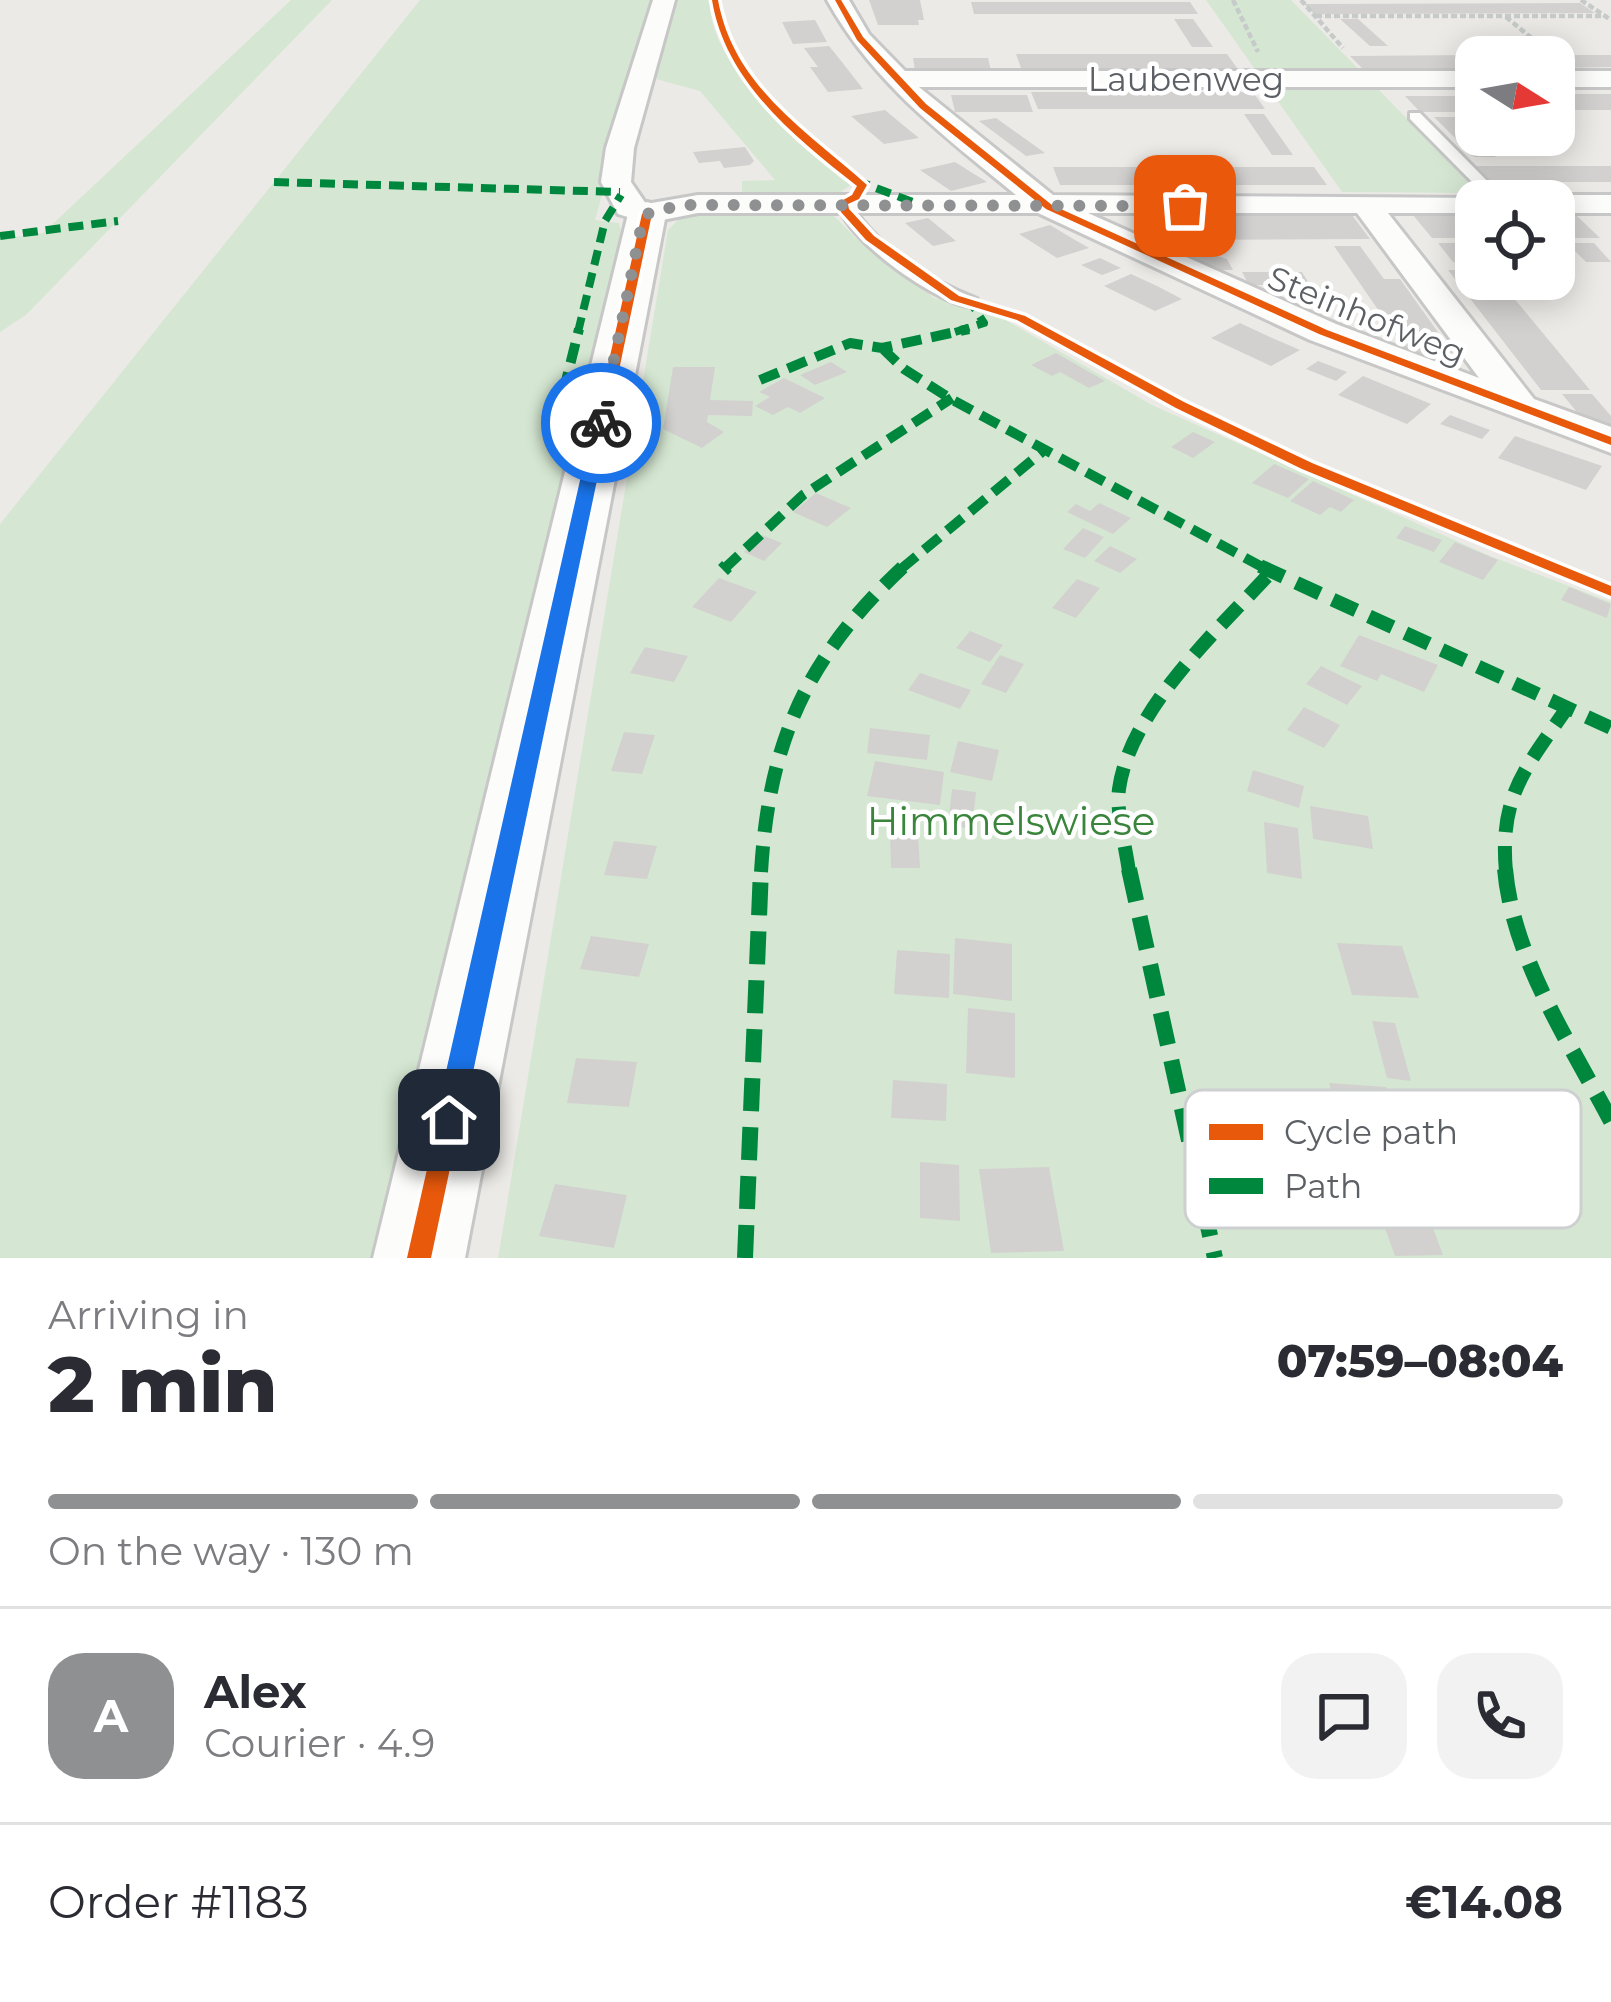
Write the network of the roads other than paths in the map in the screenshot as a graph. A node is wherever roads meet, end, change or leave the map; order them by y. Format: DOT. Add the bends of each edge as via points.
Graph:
graph roads {
  1 [pos="664,0"];
  2 [pos="838,0"];
  3 [pos="1455,79"];
  4 [pos="1575,79"];
  5 [pos="1611,79"];
  6 [pos="895,80"];
  7 [pos="1415,116"];
  8 [pos="1478,180"];
  9 [pos="843,203"];
  10 [pos="1455,204"];
  11 [pos="1366,205"];
  12 [pos="1049,206"];
  13 [pos="1575,206"];
  14 [pos="1606,209"];
  15 [pos="647,214"];
  16 [pos="970,303"];
  17 [pos="1523,410"];
  18 [pos="1611,441"];
  19 [pos="419,1258"];
  1 -- 15 [label="street" via="616,182 629,208"];
  2 -- 6 [label="street, Steinhofweg"];
  3 -- 6 [label="street, Laubenweg"];
  4 -- 5 [label="street"];
  6 -- 12 [label="street, Steinhofweg"];
  7 -- 8 [label="lane"];
  9 -- 12 [label="street"];
  9 -- 15 [label="street" via="680,205"];
  9 -- 16 [label="lane" via="870,238"];
  10 -- 11 [label="street"];
  11 -- 12 [label="street"];
  11 -- 17 [label="street"];
  12 -- 17 [label="street, Steinhofweg" via="1322,332"];
  13 -- 14 [label="street"];
  15 -- 19 [label="street"];
  17 -- 18 [label="street, Steinhofweg"];
}
